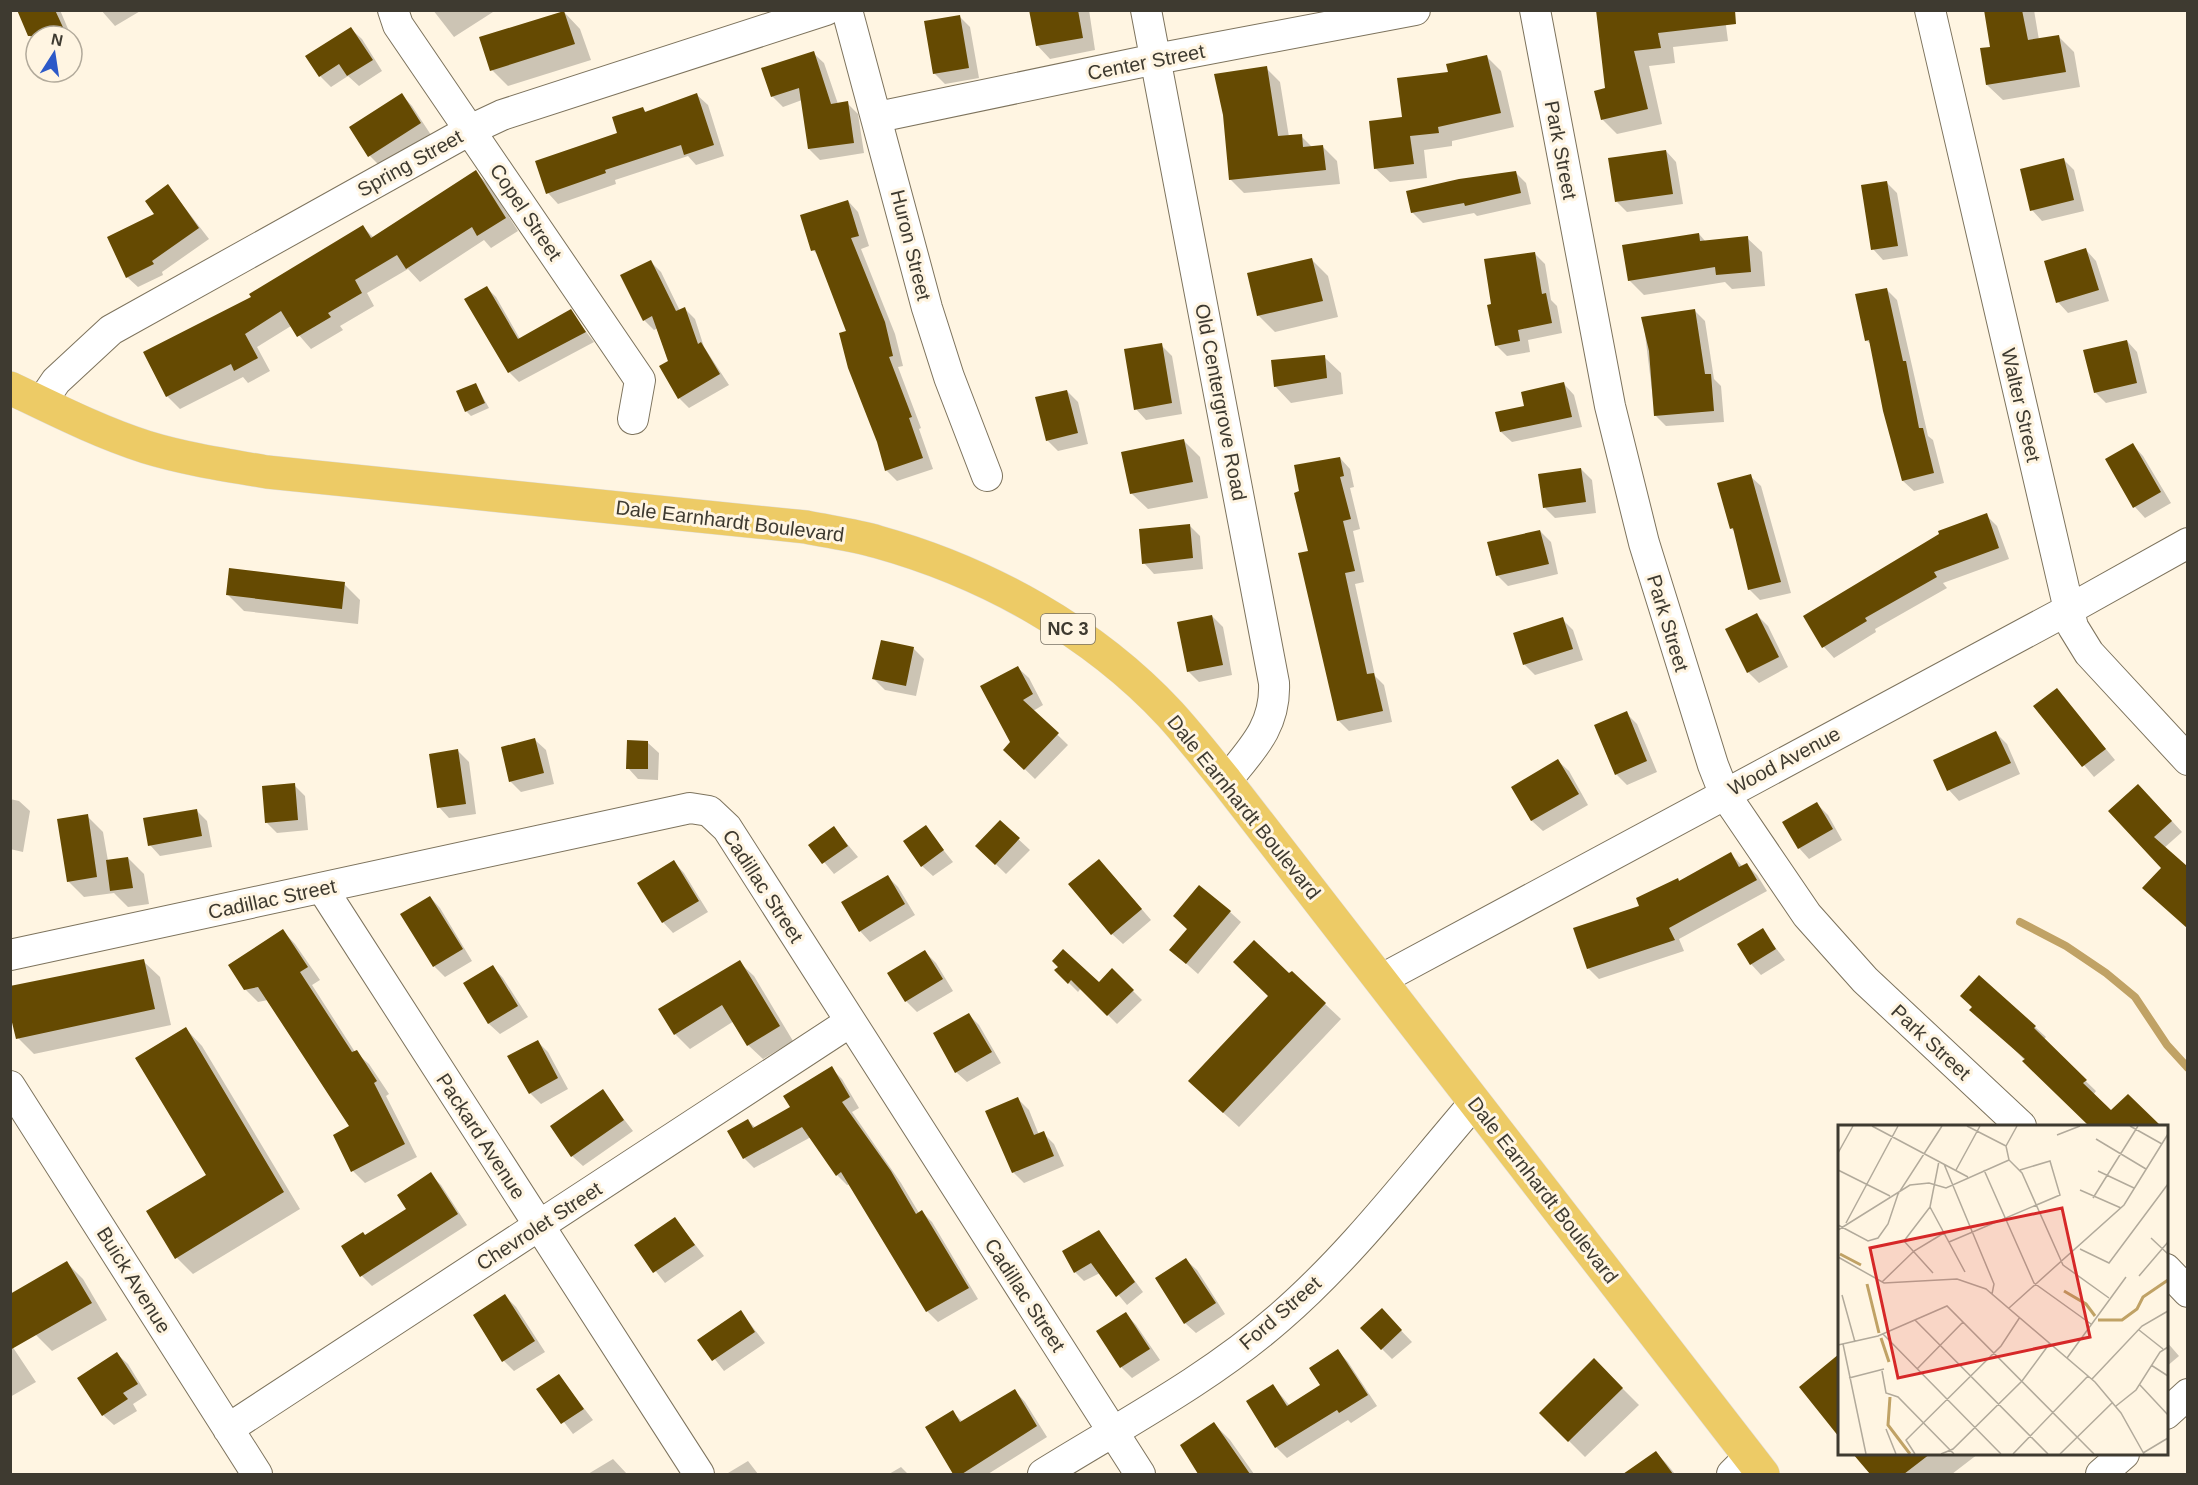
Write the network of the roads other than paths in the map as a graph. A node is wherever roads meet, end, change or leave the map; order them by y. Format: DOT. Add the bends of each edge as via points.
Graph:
graph roads {
  1 [pos="393,10"];
  2 [pos="826,10"];
  3 [pos="848,10"];
  4 [pos="1146,10"];
  5 [pos="1415,10"];
  6 [pos="1535,10"];
  7 [pos="1930,10"];
  8 [pos="1156,59"];
  9 [pos="878,117"];
  10 [pos="471,130"];
  11 [pos="10,388"];
  12 [pos="41,403"];
  13 [pos="633,419"];
  14 [pos="987,476"];
  15 [pos="2187,543"];
  16 [pos="2068,610"];
  17 [pos="2187,760"];
  18 [pos="1226,781"];
  19 [pos="1724,793"];
  20 [pos="322,888"];
  21 [pos="10,955"];
  22 [pos="1380,980"];
  23 [pos="850,1023"];
  24 [pos="10,1086"];
  25 [pos="1475,1102"];
  26 [pos="2020,1125"];
  27 [pos="538,1226"];
  28 [pos="2168,1271"];
  29 [pos="2187,1292"];
  30 [pos="2187,1394"];
  31 [pos="2168,1412"];
  32 [pos="228,1429"];
  33 [pos="1112,1431"];
  34 [pos="2123,1455"];
  35 [pos="1748,1469"];
  36 [pos="257,1474"];
  37 [pos="699,1474"];
  38 [pos="1043,1474"];
  39 [pos="1140,1474"];
  40 [pos="2101,1474"];
  1 -- 10 [label="street, Copel Street" via="398,26"];
  2 -- 10 [label="street, Spring Street" via="502,115"];
  3 -- 9 [label="street, Huron Street"];
  4 -- 8 [label="street, Old Centergrove Road"];
  5 -- 8 [label="street, Center Street"];
  6 -- 19 [label="street, Park Street" via="1612,417 1644,543"];
  7 -- 16 [label="street, Walter Street"];
  8 -- 9 [label="street, Center Street"];
  8 -- 18 [label="street, Old Centergrove Road" via="1274,683 1275,702 1262,737"];
  9 -- 14 [label="street, Huron Street" via="927,308"];
  10 -- 12 [label="street, Spring Street" via="111,330 56,381"];
  10 -- 13 [label="street, Copel Street" via="640,380"];
  11 -- 12 [label="main road, Dale Earnhardt Boulevard / NC 3"];
  12 -- 18 [label="main road, Dale Earnhardt Boulevard / NC 3" via="144,446 195,460 256,470 795,526 876,541 931,559 1012,595 1084,639 1169,713"];
  15 -- 16 [label="street, Wood Avenue"];
  16 -- 17 [label="street, Walter Street" via="2089,653"];
  16 -- 19 [label="street, Wood Avenue"];
  18 -- 22 [label="main road, Dale Earnhardt Boulevard / NC 3"];
  19 -- 22 [label="street, Wood Avenue"];
  19 -- 26 [label="street, Park Street" via="1807,915 1865,980"];
  20 -- 21 [label="street, Cadillac Street"];
  20 -- 23 [label="street, Cadillac Street" via="690,808 710,811 727,828"];
  20 -- 27 [label="street, Packard Avenue"];
  22 -- 25 [label="main road, Dale Earnhardt Boulevard / NC 3"];
  23 -- 27 [label="street, Chevrolet Street"];
  23 -- 33 [label="street, Cadillac Street"];
  24 -- 32 [label="street, Buick Avenue"];
  25 -- 33 [label="street, Ford Street" via="1305,1294 1277,1320 1201,1376"];
  25 -- 35 [label="main road, Dale Earnhardt Boulevard / NC 3"];
  27 -- 32 [label="street, Chevrolet Street"];
  27 -- 37 [label="street, Packard Avenue"];
  28 -- 29 [label="street"];
  30 -- 31 [label="street"];
  32 -- 36 [label="street, Buick Avenue"];
  33 -- 38 [label="street, Ford Street"];
  33 -- 39 [label="street, Cadillac Street"];
  34 -- 40 [label="street"];
}
